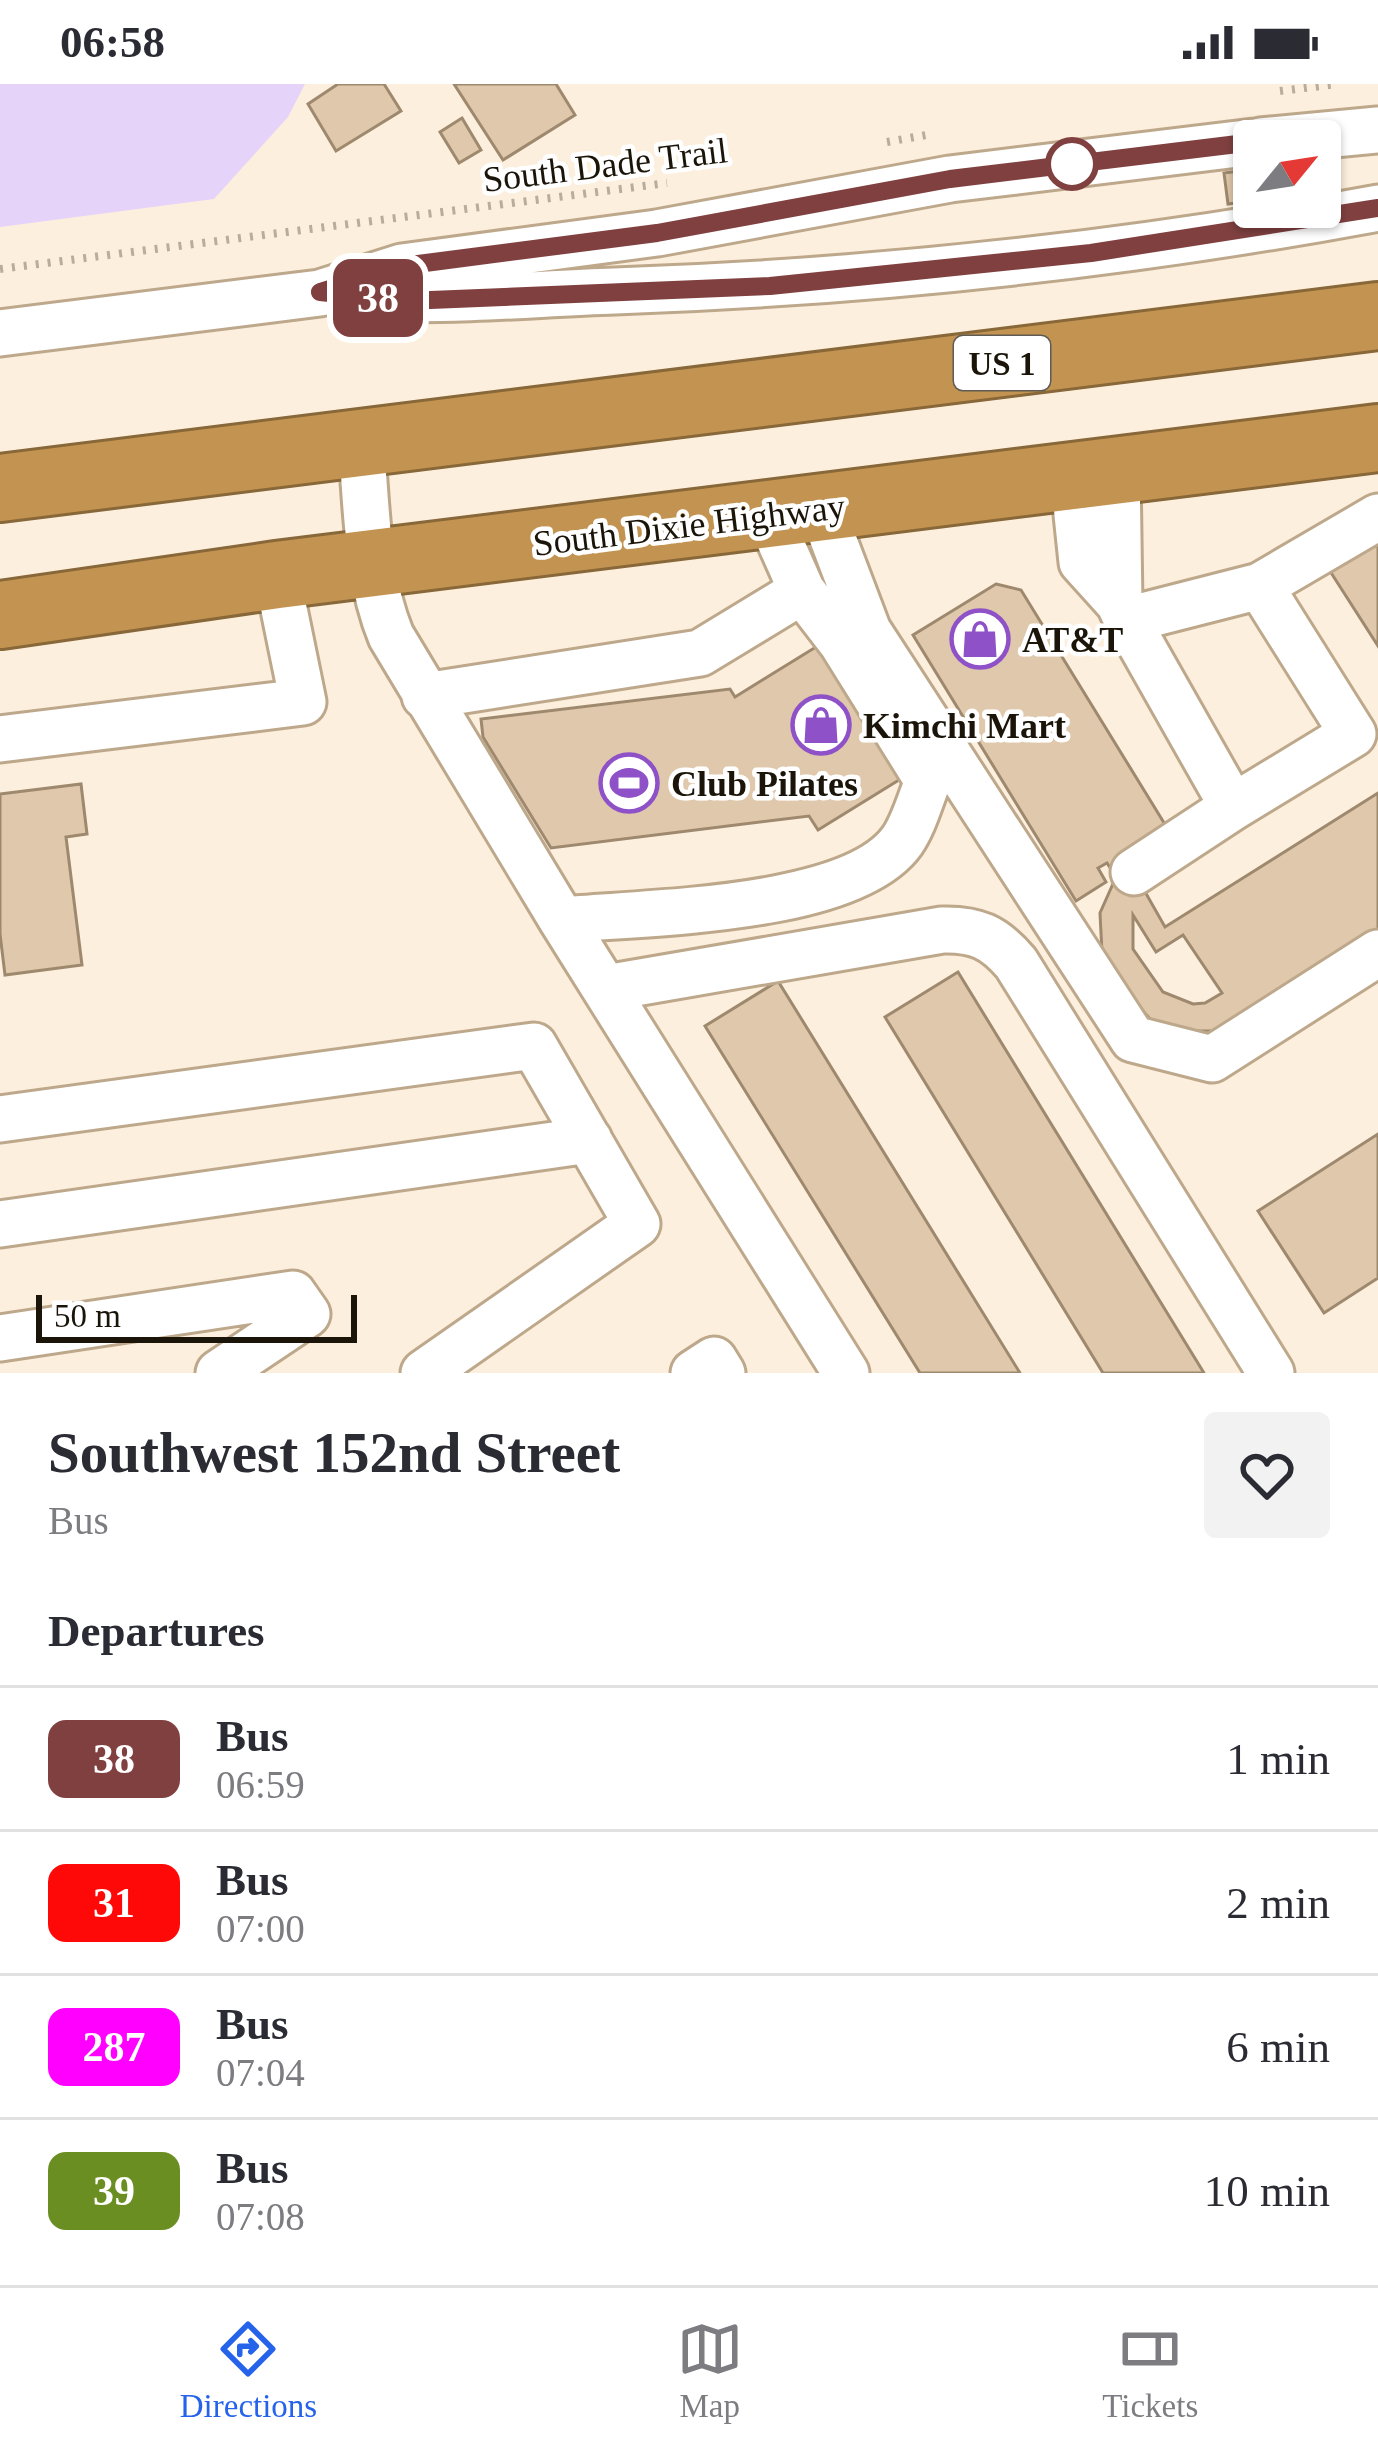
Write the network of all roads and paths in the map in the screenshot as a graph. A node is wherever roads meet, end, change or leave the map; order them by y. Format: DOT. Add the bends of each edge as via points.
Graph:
graph roads {
  1 [pos="1378,130"];
  2 [pos="955,131"];
  3 [pos="1341,133"];
  4 [pos="881,144"];
  5 [pos="1233,144"];
  6 [pos="681,181"];
  7 [pos="1378,208"];
  8 [pos="0,269"];
  9 [pos="320,292"];
  10 [pos="1378,316"];
  11 [pos="0,333"];
  12 [pos="1378,438"];
  13 [pos="362,443"];
  14 [pos="1095,474"];
  15 [pos="0,488"];
  16 [pos="795,510"];
  17 [pos="1378,517"];
  18 [pos="371,564"];
  19 [pos="277,575"];
  20 [pos="1260,586"];
  21 [pos="802,591"];
  22 [pos="1123,612"];
  23 [pos="0,615"];
  24 [pos="424,696"];
  25 [pos="1365,726"];
  26 [pos="0,739"];
  27 [pos="1232,807"];
  28 [pos="1133,872"];
  29 [pos="562,920"];
  30 [pos="1378,953"];
  31 [pos="606,988"];
  32 [pos="0,1119"];
  33 [pos="589,1140"];
  34 [pos="0,1224"];
  35 [pos="0,1337"];
  36 [pos="219,1373"];
  37 [pos="424,1373"];
  38 [pos="694,1373"];
  39 [pos="722,1373"];
  40 [pos="846,1373"];
  41 [pos="1271,1373"];
  1 -- 3 [label="street"];
  2 -- 4 [label="path"];
  5 -- 9 [label="street" via="950,179 657,233 402,266"];
  6 -- 8 [label="path, South Dade Trail"];
  7 -- 9 [label="street" via="1091,253 770,286 406,301"];
  9 -- 11 [label="street"];
  10 -- 13 [label="highway, US 1"];
  12 -- 14 [label="highway, South Dixie Highway"];
  13 -- 15 [label="highway, US 1"];
  13 -- 18 [label="street"];
  14 -- 16 [label="highway, South Dixie Highway"];
  14 -- 22 [label="street" via="1082,562"];
  16 -- 18 [label="highway, South Dixie Highway"];
  16 -- 21 [label="street"];
  16 -- 30 [label="street" via="1133,1039 1212,1058"];
  17 -- 20 [label="street"];
  18 -- 19 [label="highway, South Dixie Highway"];
  18 -- 24 [label="street" via="380,610"];
  19 -- 23 [label="highway, South Dixie Highway"];
  19 -- 26 [label="street" via="303,702"];
  20 -- 22 [label="street"];
  20 -- 25 [label="street"];
  21 -- 24 [label="street" via="700,653"];
  21 -- 29 [label="street" via="928,781 900,843 836,884 770,901"];
  22 -- 27 [label="street"];
  24 -- 29 [label="street"];
  25 -- 27 [label="street"];
  27 -- 28 [label="street"];
  29 -- 31 [label="street"];
  31 -- 40 [label="street"];
  31 -- 41 [label="street" via="942,930 984,934 1016,963"];
  32 -- 33 [label="street" via="534,1046"];
  33 -- 34 [label="street"];
  33 -- 37 [label="street" via="637,1224"];
  35 -- 36 [label="street" via="293,1294 307,1314"];
  38 -- 39 [label="street" via="714,1360"];
}
